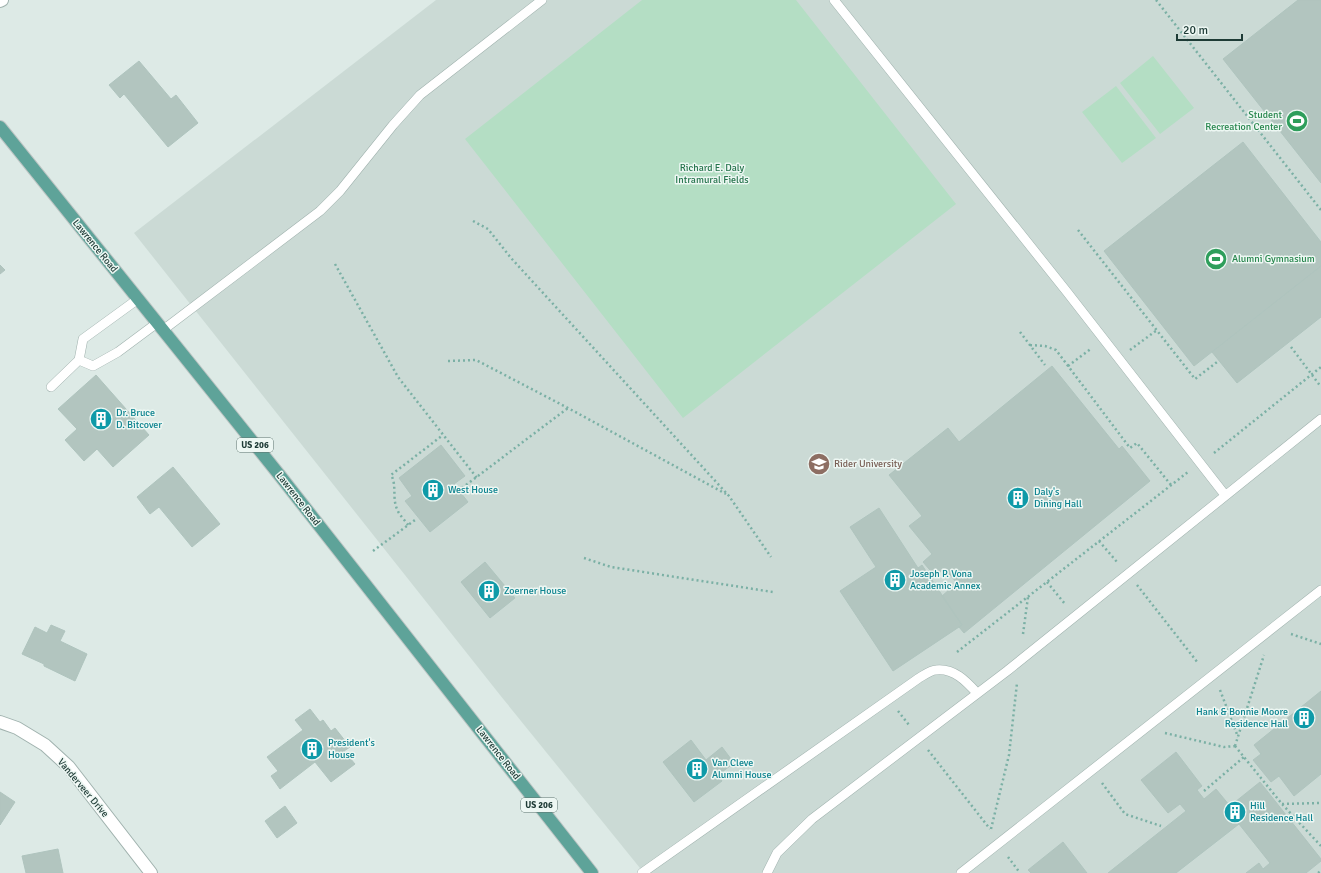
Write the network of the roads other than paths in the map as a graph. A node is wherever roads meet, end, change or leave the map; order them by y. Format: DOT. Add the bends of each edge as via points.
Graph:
graph roads {
  1 [pos="542,0"];
  2 [pos="834,0"];
  3 [pos="0,127"];
  4 [pos="138,299"];
  5 [pos="160,326"];
  6 [pos="79,360"];
  7 [pos="51,387"];
  8 [pos="1321,419"];
  9 [pos="1225,495"];
  10 [pos="1321,590"];
  11 [pos="977,693"];
  12 [pos="0,722"];
  13 [pos="151,873"];
  14 [pos="592,873"];
  15 [pos="642,873"];
  16 [pos="767,873"];
  17 [pos="961,873"];
  1 -- 5 [label="lane" via="420,95 393,124 340,191 320,211"];
  2 -- 9 [label="lane"];
  3 -- 4 [label="main road, Lawrence Road / US 206"];
  4 -- 5 [label="main road, Lawrence Road / US 206"];
  4 -- 6 [label="lane" via="83,339"];
  5 -- 6 [label="lane" via="93,366"];
  5 -- 14 [label="main road, Lawrence Road / US 206"];
  6 -- 7 [label="lane"];
  8 -- 9 [label="lane"];
  9 -- 11 [label="lane"];
  10 -- 17 [label="lane"];
  11 -- 15 [label="lane" via="962,678 950,671 936,670 919,678"];
  11 -- 16 [label="lane" via="812,819 777,853"];
  12 -- 13 [label="street, Vanderveer Drive" via="45,745 68,767"];
}
